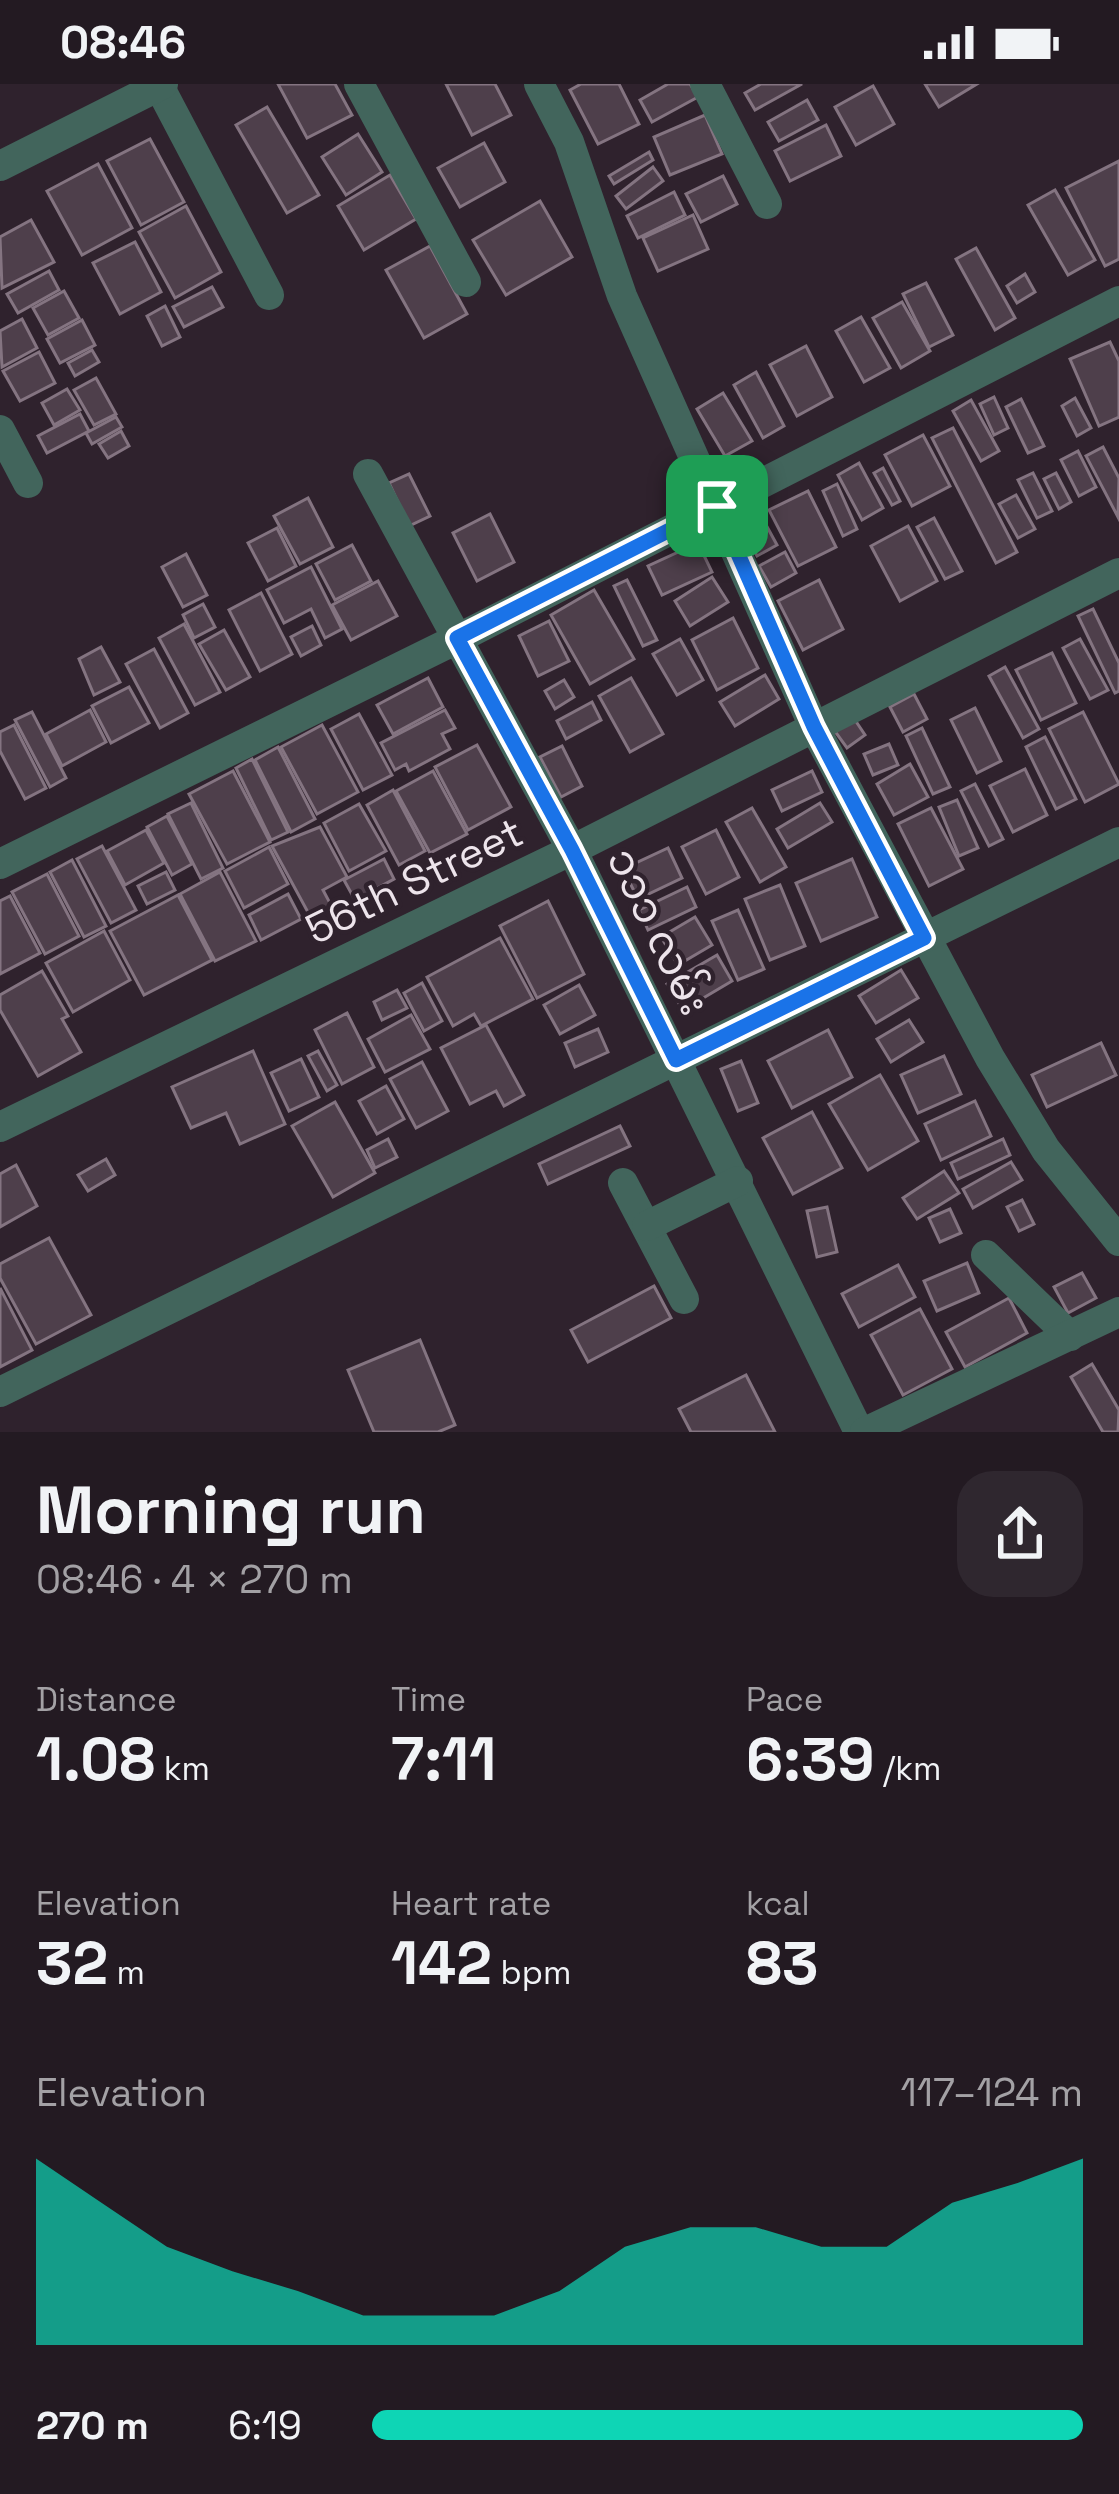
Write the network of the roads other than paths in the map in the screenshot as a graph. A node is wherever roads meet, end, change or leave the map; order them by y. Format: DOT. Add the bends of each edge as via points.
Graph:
graph roads {
  1 [pos="359,84"];
  2 [pos="538,84"];
  3 [pos="705,84"];
  4 [pos="160,85"];
  5 [pos="0,166"];
  6 [pos="767,203"];
  7 [pos="466,282"];
  8 [pos="268,296"];
  9 [pos="1119,301"];
  10 [pos="0,430"];
  11 [pos="368,474"];
  12 [pos="28,483"];
  13 [pos="717,506"];
  14 [pos="1119,572"];
  15 [pos="457,638"];
  16 [pos="814,727"];
  17 [pos="1119,842"];
  18 [pos="572,850"];
  19 [pos="0,864"];
  20 [pos="924,938"];
  21 [pos="676,1060"];
  22 [pos="0,1127"];
  23 [pos="738,1181"];
  24 [pos="623,1183"];
  25 [pos="647,1226"];
  26 [pos="1119,1241"];
  27 [pos="986,1255"];
  28 [pos="684,1299"];
  29 [pos="1119,1312"];
  30 [pos="1070,1336"];
  31 [pos="0,1392"];
  32 [pos="862,1432"];
  1 -- 7 [label="street"];
  2 -- 13 [label="street"];
  3 -- 6 [label="street"];
  4 -- 5 [label="street"];
  4 -- 8 [label="street"];
  9 -- 13 [label="street"];
  10 -- 12 [label="street"];
  11 -- 15 [label="street, ၁၁၁ လမ်း"];
  13 -- 15 [label="street"];
  13 -- 16 [label="street"];
  14 -- 16 [label="street, 56th Street"];
  15 -- 18 [label="street, ၁၁၁ လမ်း"];
  15 -- 19 [label="street"];
  16 -- 18 [label="street, 56th Street"];
  16 -- 20 [label="street"];
  17 -- 20 [label="street"];
  18 -- 21 [label="street, ၁၁၁ လမ်း"];
  18 -- 22 [label="street, 56th Street"];
  20 -- 21 [label="street"];
  20 -- 26 [label="street" via="1046,1150"];
  21 -- 23 [label="street, ၁၁၁ လမ်း"];
  21 -- 31 [label="street"];
  23 -- 25 [label="street"];
  23 -- 32 [label="street, ၁၁၁ လမ်း"];
  24 -- 25 [label="street"];
  25 -- 28 [label="street"];
  27 -- 30 [label="street"];
  29 -- 30 [label="street"];
  30 -- 32 [label="street"];
}
